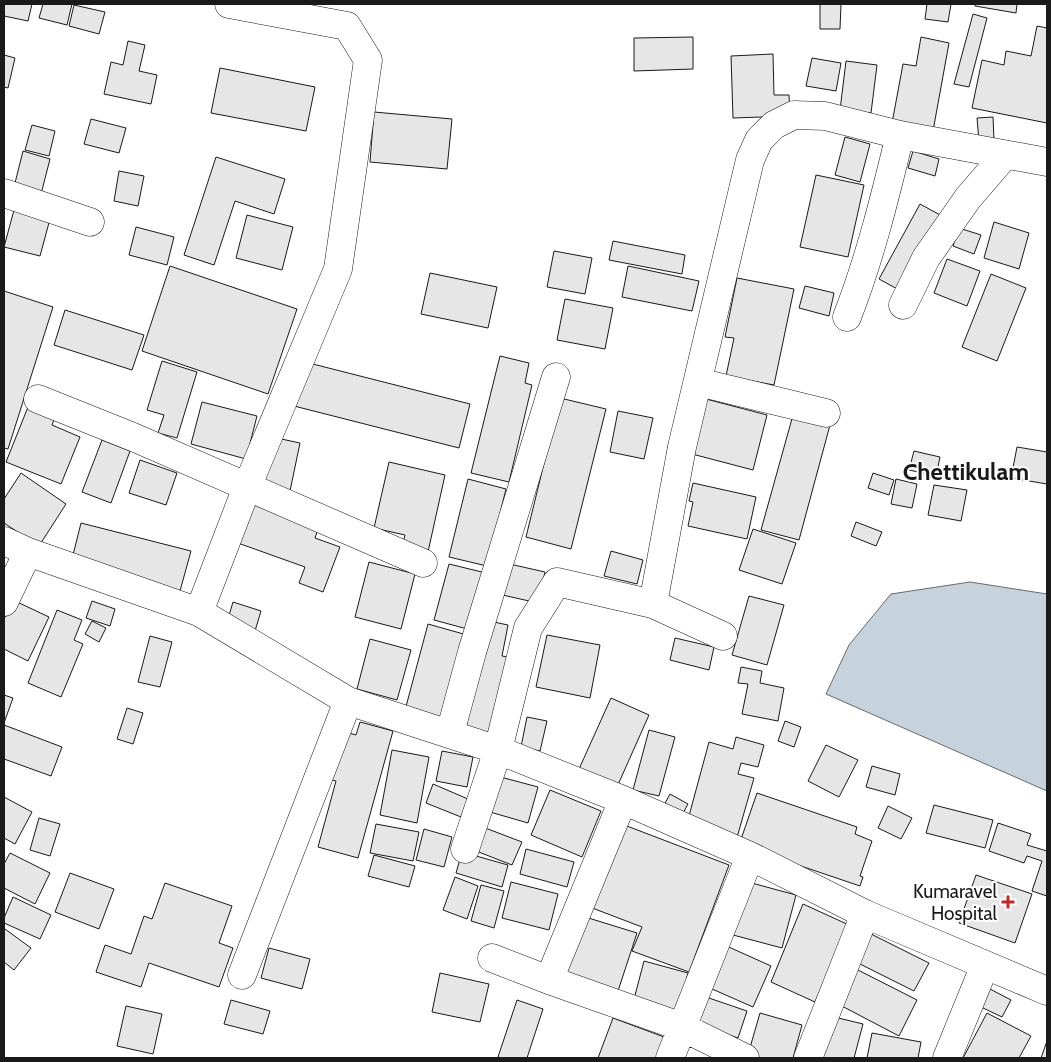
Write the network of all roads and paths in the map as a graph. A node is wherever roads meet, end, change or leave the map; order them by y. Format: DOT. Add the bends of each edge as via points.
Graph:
graph roads {
  1 [pos="229,4"];
  2 [pos="900,135"];
  3 [pos="1005,155"];
  4 [pos="1047,162"];
  5 [pos="4,193"];
  6 [pos="90,222"];
  7 [pos="904,305"];
  8 [pos="846,317"];
  9 [pos="556,377"];
  10 [pos="698,382"];
  11 [pos="38,398"];
  12 [pos="826,413"];
  13 [pos="248,487"];
  14 [pos="16,546"];
  15 [pos="423,563"];
  16 [pos="4,602"];
  17 [pos="653,604"];
  18 [pos="199,612"];
  19 [pos="723,636"];
  20 [pos="348,701"];
  21 [pos="450,733"];
  22 [pos="498,750"];
  23 [pos="623,800"];
  24 [pos="465,849"];
  25 [pos="750,856"];
  26 [pos="865,914"];
  27 [pos="492,958"];
  28 [pos="985,965"];
  29 [pos="242,975"];
  30 [pos="549,980"];
  31 [pos="1047,991"];
  32 [pos="682,1026"];
  33 [pos="670,1058"];
  34 [pos="745,1058"];
  35 [pos="808,1058"];
  36 [pos="947,1058"];
  1 -- 13 [label="street" via="347,26 368,60 338,269"];
  2 -- 3 [label="street"];
  2 -- 8 [label="street" via="883,208"];
  2 -- 10 [label="street" via="825,116 794,116 774,125 759,140 750,160"];
  3 -- 4 [label="street"];
  3 -- 7 [label="street" via="968,198 926,258"];
  5 -- 6 [label="street"];
  9 -- 21 [label="street"];
  10 -- 12 [label="street"];
  10 -- 17 [label="street" via="682,447"];
  11 -- 13 [label="street"];
  13 -- 15 [label="street"];
  13 -- 18 [label="street"];
  14 -- 16 [label="street"];
  14 -- 18 [label="street"];
  17 -- 19 [label="street"];
  17 -- 22 [label="street" via="557,582 528,628"];
  18 -- 20 [label="street"];
  20 -- 21 [label="street"];
  20 -- 29 [label="street"];
  21 -- 22 [label="street"];
  22 -- 23 [label="street"];
  22 -- 24 [label="street"];
  23 -- 25 [label="street"];
  23 -- 30 [label="street"];
  25 -- 26 [label="street"];
  25 -- 32 [label="street"];
  26 -- 28 [label="street"];
  26 -- 35 [label="street"];
  27 -- 30 [label="street"];
  28 -- 31 [label="street"];
  28 -- 36 [label="street"];
  30 -- 32 [label="street"];
  32 -- 33 [label="street"];
  32 -- 34 [label="street"];
}
